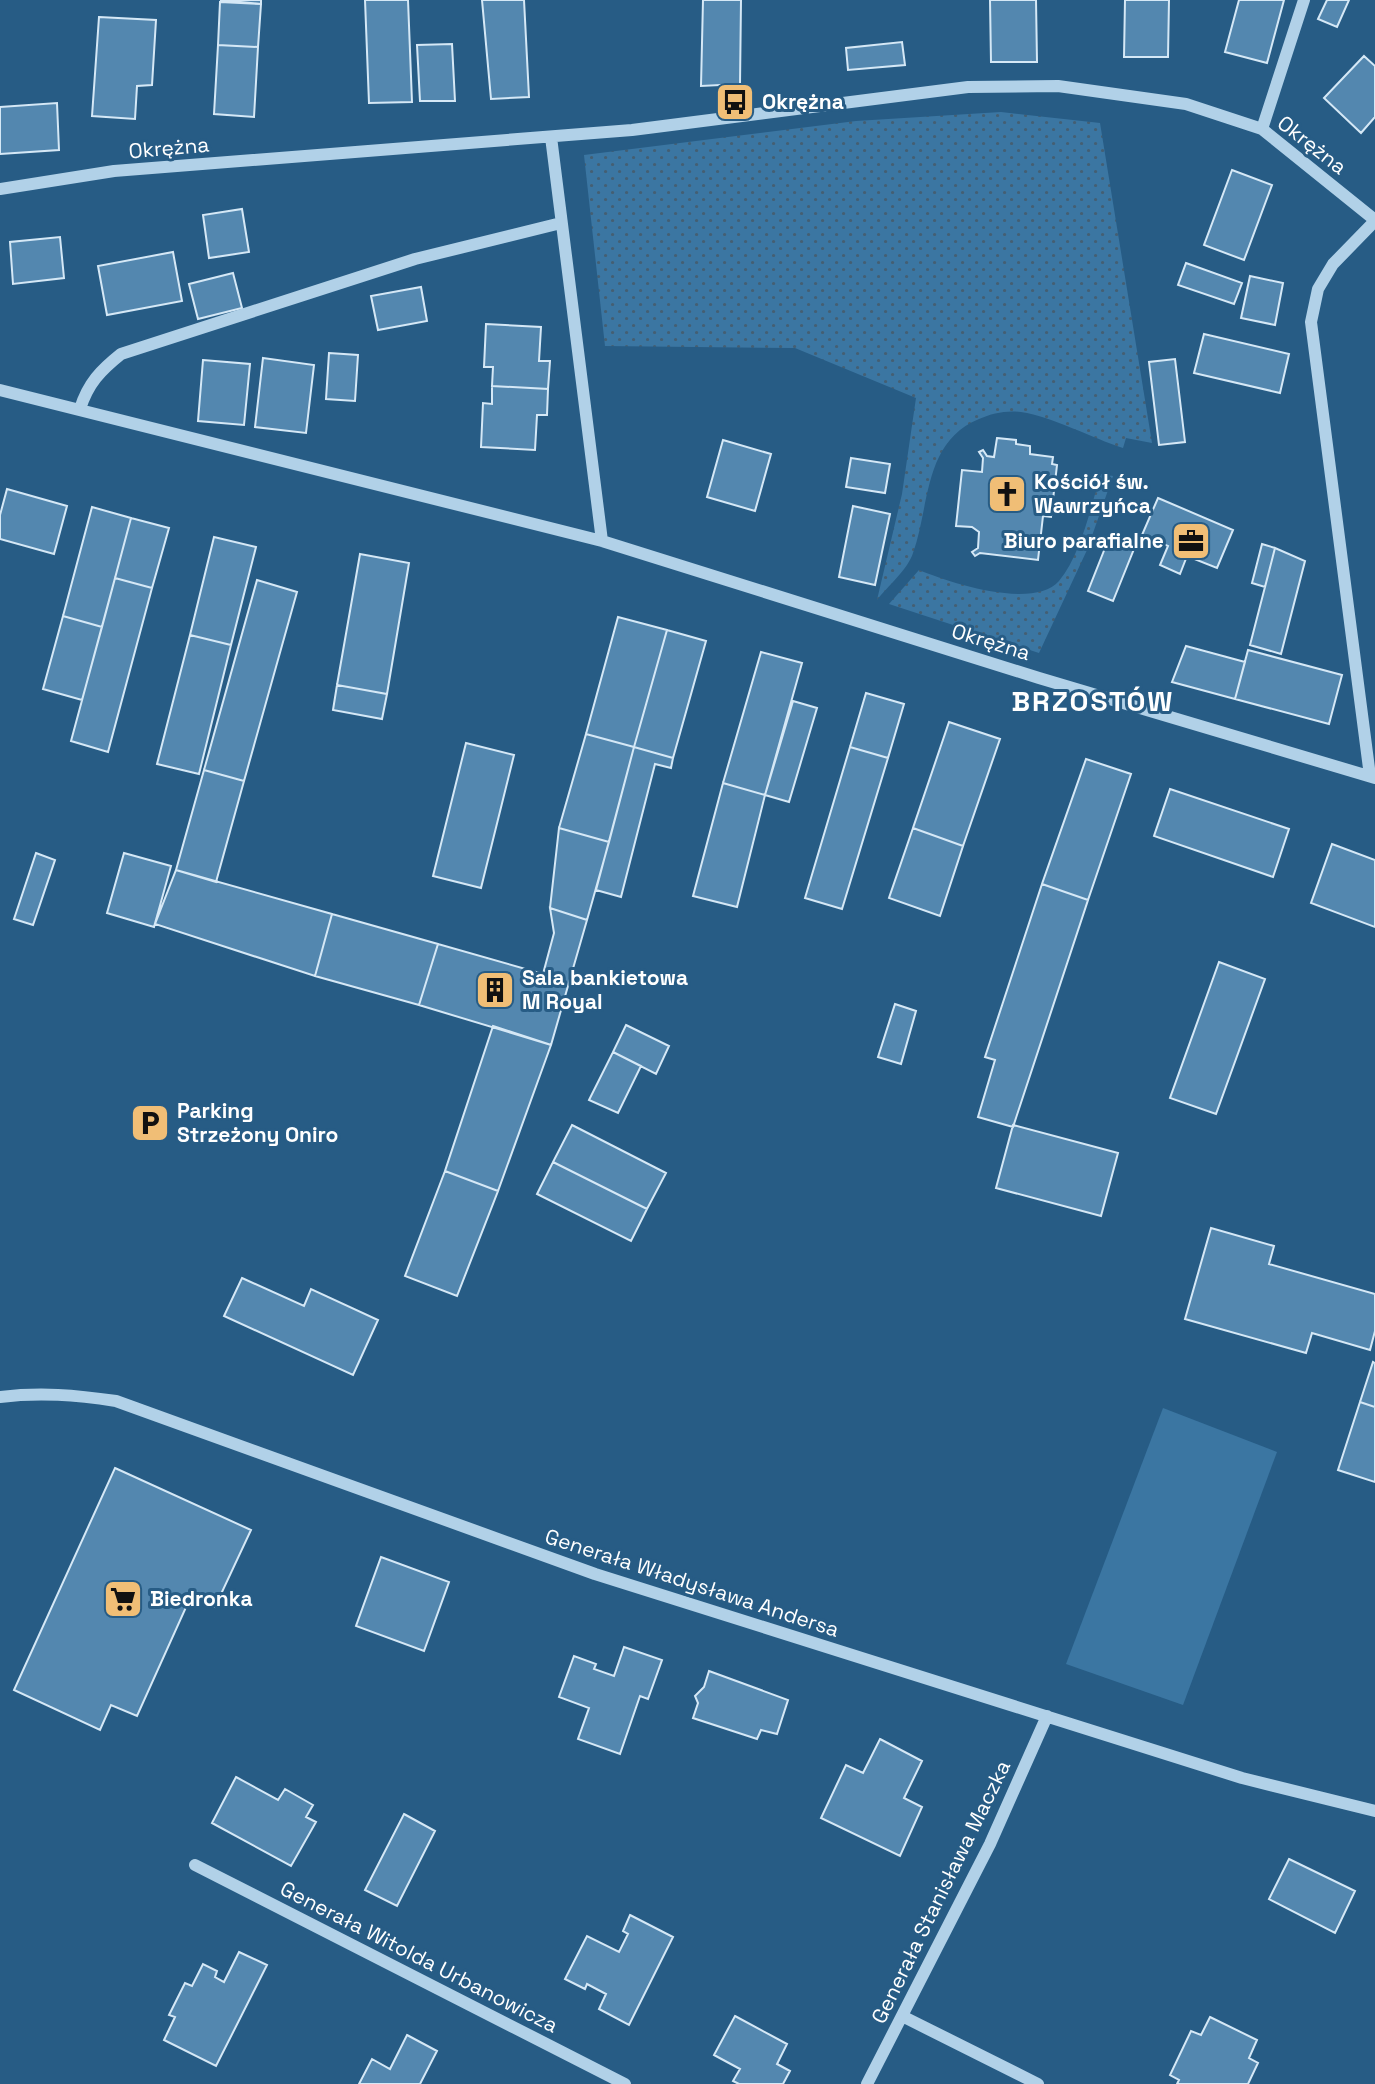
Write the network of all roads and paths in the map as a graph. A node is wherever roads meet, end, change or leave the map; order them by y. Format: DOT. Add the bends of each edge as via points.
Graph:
graph roads {
  1 [pos="1304,0"];
  2 [pos="1262,129"];
  3 [pos="551,137"];
  4 [pos="0,189"];
  5 [pos="1375,221"];
  6 [pos="561,223"];
  7 [pos="0,390"];
  8 [pos="80,409"];
  9 [pos="601,541"];
  10 [pos="1373,777"];
  11 [pos="0,1397"];
  12 [pos="1047,1716"];
  13 [pos="1375,1811"];
  14 [pos="195,1865"];
  15 [pos="902,2016"];
  16 [pos="603,2079"];
  17 [pos="625,2084"];
  18 [pos="867,2084"];
  19 [pos="1038,2084"];
  1 -- 2 [label="street"];
  2 -- 3 [label="street, Okrężna" via="1186,104 1058,86 968,87"];
  2 -- 5 [label="street, Okrężna"];
  3 -- 4 [label="street, Okrężna" via="114,171"];
  3 -- 6 [label="street"];
  5 -- 10 [label="street, Okrężna" via="1333,264 1318,289 1311,321"];
  6 -- 8 [label="street" via="415,259 121,354 99,372"];
  6 -- 9 [label="street"];
  7 -- 8 [label="street, Okrężna"];
  8 -- 9 [label="street, Okrężna"];
  9 -- 10 [label="street, Okrężna"];
  11 -- 12 [label="street, Generała Władysława Andersa" via="75,1394 116,1401 595,1574"];
  12 -- 13 [label="street, Generała Władysława Andersa" via="1242,1777"];
  12 -- 15 [label="street, Generała Stanisława Maczka" via="990,1844"];
  14 -- 16 [label="street, Generała Witolda Urbanowicza"];
  15 -- 18 [label="street, Generała Stanisława Maczka"];
  15 -- 19 [label="street"];
  16 -- 17 [label="street, Generała Witolda Urbanowicza"];
}
